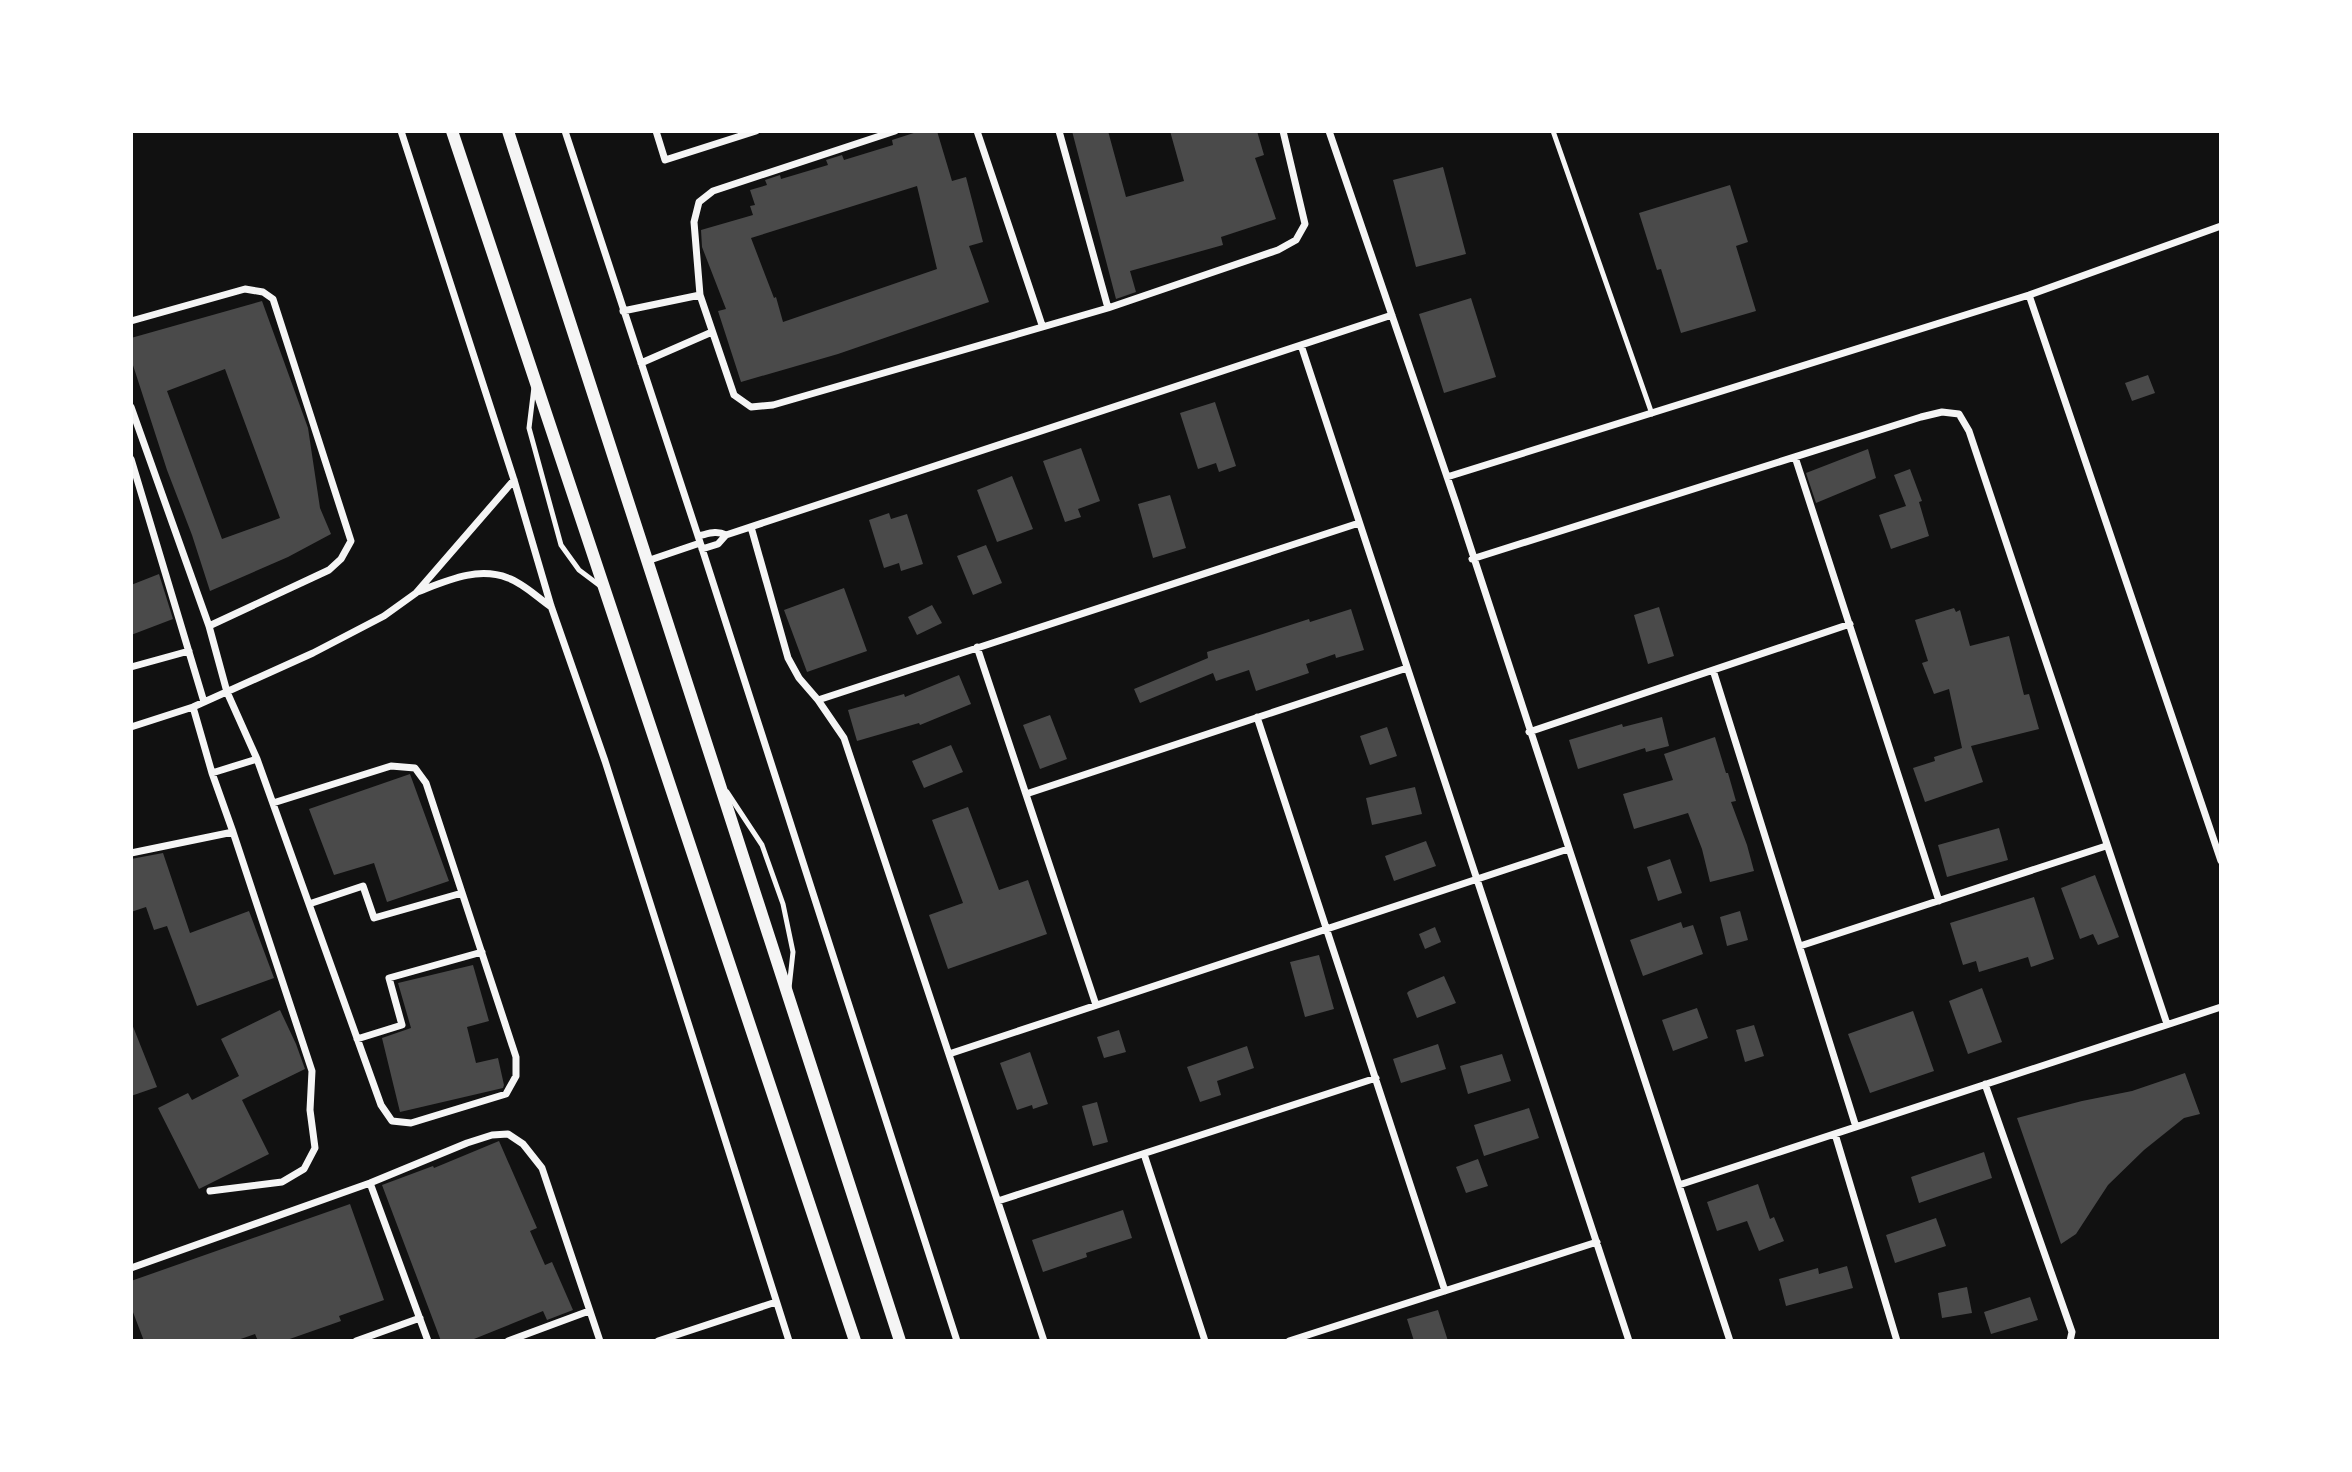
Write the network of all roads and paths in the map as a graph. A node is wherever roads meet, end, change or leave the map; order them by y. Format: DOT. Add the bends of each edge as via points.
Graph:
graph roads {
  1 [pos="401,131"];
  2 [pos="452,131"];
  3 [pos="508,131"];
  4 [pos="565,131"];
  5 [pos="656,131"];
  6 [pos="756,131"];
  7 [pos="895,131"];
  8 [pos="977,131"];
  9 [pos="1059,131"];
  10 [pos="1283,131"];
  11 [pos="1329,131"];
  12 [pos="1553,131"];
  13 [pos="2221,226"];
  14 [pos="700,295"];
  15 [pos="2029,295"];
  16 [pos="1108,308"];
  17 [pos="623,311"];
  18 [pos="1392,315"];
  19 [pos="131,321"];
  20 [pos="1042,326"];
  21 [pos="712,331"];
  22 [pos="1301,345"];
  23 [pos="641,363"];
  24 [pos="535,379"];
  25 [pos="131,408"];
  26 [pos="1652,414"];
  27 [pos="1795,457"];
  28 [pos="131,459"];
  29 [pos="1447,477"];
  30 [pos="514,480"];
  31 [pos="1359,523"];
  32 [pos="751,527"];
  33 [pos="726,535"];
  34 [pos="700,543"];
  35 [pos="1472,559"];
  36 [pos="647,561"];
  37 [pos="605,588"];
  38 [pos="416,593"];
  39 [pos="551,606"];
  40 [pos="1850,624"];
  41 [pos="209,626"];
  42 [pos="977,647"];
  43 [pos="189,651"];
  44 [pos="131,667"];
  45 [pos="1407,668"];
  46 [pos="1713,670"];
  47 [pos="227,692"];
  48 [pos="818,700"];
  49 [pos="204,702"];
  50 [pos="193,707"];
  51 [pos="1257,718"];
  52 [pos="131,727"];
  53 [pos="1530,732"];
  54 [pos="257,760"];
  55 [pos="212,773"];
  56 [pos="716,775"];
  57 [pos="1026,794"];
  58 [pos="273,803"];
  59 [pos="233,832"];
  60 [pos="2106,846"];
  61 [pos="1568,849"];
  62 [pos="131,853"];
  63 [pos="2221,861"];
  64 [pos="1477,878"];
  65 [pos="462,892"];
  66 [pos="1939,901"];
  67 [pos="309,904"];
  68 [pos="1326,928"];
  69 [pos="1800,946"];
  70 [pos="482,952"];
  71 [pos="789,997"];
  72 [pos="1096,1005"];
  73 [pos="2221,1007"];
  74 [pos="2167,1024"];
  75 [pos="357,1039"];
  76 [pos="949,1054"];
  77 [pos="1376,1078"];
  78 [pos="1985,1084"];
  79 [pos="1856,1127"];
  80 [pos="1835,1134"];
  81 [pos="1144,1154"];
  82 [pos="370,1183"];
  83 [pos="1679,1185"];
  84 [pos="210,1191"];
  85 [pos="998,1201"];
  86 [pos="1597,1242"];
  87 [pos="131,1268"];
  88 [pos="1445,1291"];
  89 [pos="776,1302"];
  90 [pos="589,1311"];
  91 [pos="420,1318"];
  92 [pos="356,1341"];
  93 [pos="428,1341"];
  94 [pos="508,1341"];
  95 [pos="600,1341"];
  96 [pos="658,1341"];
  97 [pos="789,1341"];
  98 [pos="855,1341"];
  99 [pos="900,1341"];
  100 [pos="957,1341"];
  101 [pos="1044,1341"];
  102 [pos="1205,1341"];
  103 [pos="1289,1341"];
  104 [pos="1629,1341"];
  105 [pos="1730,1341"];
  106 [pos="1897,1341"];
  107 [pos="2070,1341"];
  1 -- 30 [label="street"];
  2 -- 24 [label="street"];
  3 -- 36 [label="street"];
  4 -- 17 [label="street"];
  5 -- 6 [label="street" via="665,160"];
  7 -- 14 [label="street" via="713,191 699,202 694,222"];
  8 -- 20 [label="street"];
  9 -- 16 [label="street"];
  10 -- 16 [label="street" via="1305,224 1296,240"];
  11 -- 18 [label="street"];
  12 -- 26 [label="lane"];
  13 -- 15 [label="street"];
  14 -- 17 [label="street"];
  14 -- 21 [label="street"];
  15 -- 26 [label="street"];
  15 -- 63 [label="street"];
  16 -- 20 [label="street"];
  17 -- 23 [label="street"];
  18 -- 22 [label="street"];
  18 -- 29 [label="street"];
  19 -- 41 [label="street" via="245,289 272,299 351,541 328,570"];
  20 -- 21 [label="street" via="773,405 751,407 734,395"];
  21 -- 23 [label="street"];
  22 -- 31 [label="street"];
  22 -- 32 [label="street"];
  23 -- 34 [label="street"];
  24 -- 37 [label="street"];
  24 -- 37 [label="lane" via="529,428 561,545 579,570"];
  25 -- 41 [label="street"];
  26 -- 29 [label="street"];
  27 -- 35 [label="street"];
  27 -- 40 [label="street"];
  27 -- 60 [label="street" via="1921,417 1959,414 1969,431"];
  28 -- 43 [label="street"];
  29 -- 35 [label="street"];
  30 -- 38 [label="street"];
  30 -- 39 [label="street"];
  31 -- 42 [label="street"];
  31 -- 45 [label="street"];
  32 -- 33 [label="street"];
  32 -- 48 [label="street" via="788,658"];
  33 -- 34 [label="street" via="718,544"];
  33 -- 34 [label="street" via="713,532"];
  34 -- 36 [label="street"];
  34 -- 100 [label="street"];
  35 -- 53 [label="street"];
  36 -- 56 [label="street"];
  37 -- 98 [label="street"];
  38 -- 39 [label="street" via="458,576 483,573 510,578"];
  38 -- 47 [label="street" via="384,616"];
  39 -- 89 [label="street" via="605,761"];
  40 -- 46 [label="street"];
  40 -- 66 [label="street"];
  41 -- 47 [label="street"];
  42 -- 48 [label="street"];
  42 -- 57 [label="street"];
  43 -- 44 [label="street"];
  43 -- 49 [label="street"];
  45 -- 51 [label="street"];
  45 -- 64 [label="street"];
  46 -- 53 [label="street"];
  46 -- 69 [label="street"];
  47 -- 49 [label="street"];
  47 -- 54 [label="street"];
  48 -- 76 [label="street" via="844,738"];
  49 -- 50 [label="street"];
  50 -- 52 [label="street"];
  50 -- 55 [label="street"];
  51 -- 57 [label="street"];
  51 -- 68 [label="street"];
  53 -- 61 [label="street"];
  54 -- 55 [label="street"];
  54 -- 58 [label="street"];
  55 -- 59 [label="street"];
  56 -- 71 [label="street"];
  56 -- 71 [label="lane" via="761,845 783,904 793,952"];
  57 -- 72 [label="street"];
  58 -- 65 [label="street" via="391,766 415,768 426,783"];
  58 -- 67 [label="street"];
  59 -- 62 [label="street"];
  59 -- 84 [label="street" via="312,1071 310,1110 315,1148 304,1170 282,1182"];
  60 -- 66 [label="street"];
  60 -- 74 [label="street"];
  61 -- 64 [label="street"];
  61 -- 83 [label="street"];
  64 -- 68 [label="street"];
  64 -- 86 [label="street"];
  65 -- 67 [label="street" via="374,918 363,886"];
  65 -- 70 [label="street"];
  66 -- 69 [label="street"];
  67 -- 75 [label="street"];
  68 -- 72 [label="street"];
  68 -- 77 [label="street"];
  69 -- 79 [label="street"];
  70 -- 75 [label="street" via="388,978 402,1025"];
  70 -- 75 [label="street" via="516,1057 516,1076 506,1094 411,1123 392,1121 381,1105"];
  71 -- 99 [label="street"];
  72 -- 76 [label="street"];
  73 -- 74 [label="street"];
  74 -- 78 [label="street"];
  76 -- 85 [label="street"];
  77 -- 81 [label="street"];
  77 -- 88 [label="street"];
  78 -- 79 [label="street"];
  78 -- 107 [label="street" via="2072,1332"];
  79 -- 80 [label="street"];
  80 -- 83 [label="street"];
  80 -- 106 [label="street"];
  81 -- 85 [label="street"];
  81 -- 102 [label="street"];
  82 -- 87 [label="street"];
  82 -- 90 [label="street" via="467,1143 508,1134 523,1144 542,1168"];
  82 -- 91 [label="street"];
  83 -- 105 [label="street"];
  85 -- 101 [label="street"];
  86 -- 88 [label="street"];
  86 -- 104 [label="street"];
  88 -- 103 [label="street"];
  89 -- 96 [label="street"];
  89 -- 97 [label="street"];
  90 -- 94 [label="street"];
  90 -- 95 [label="street"];
  91 -- 92 [label="street"];
  91 -- 93 [label="street"];
}
